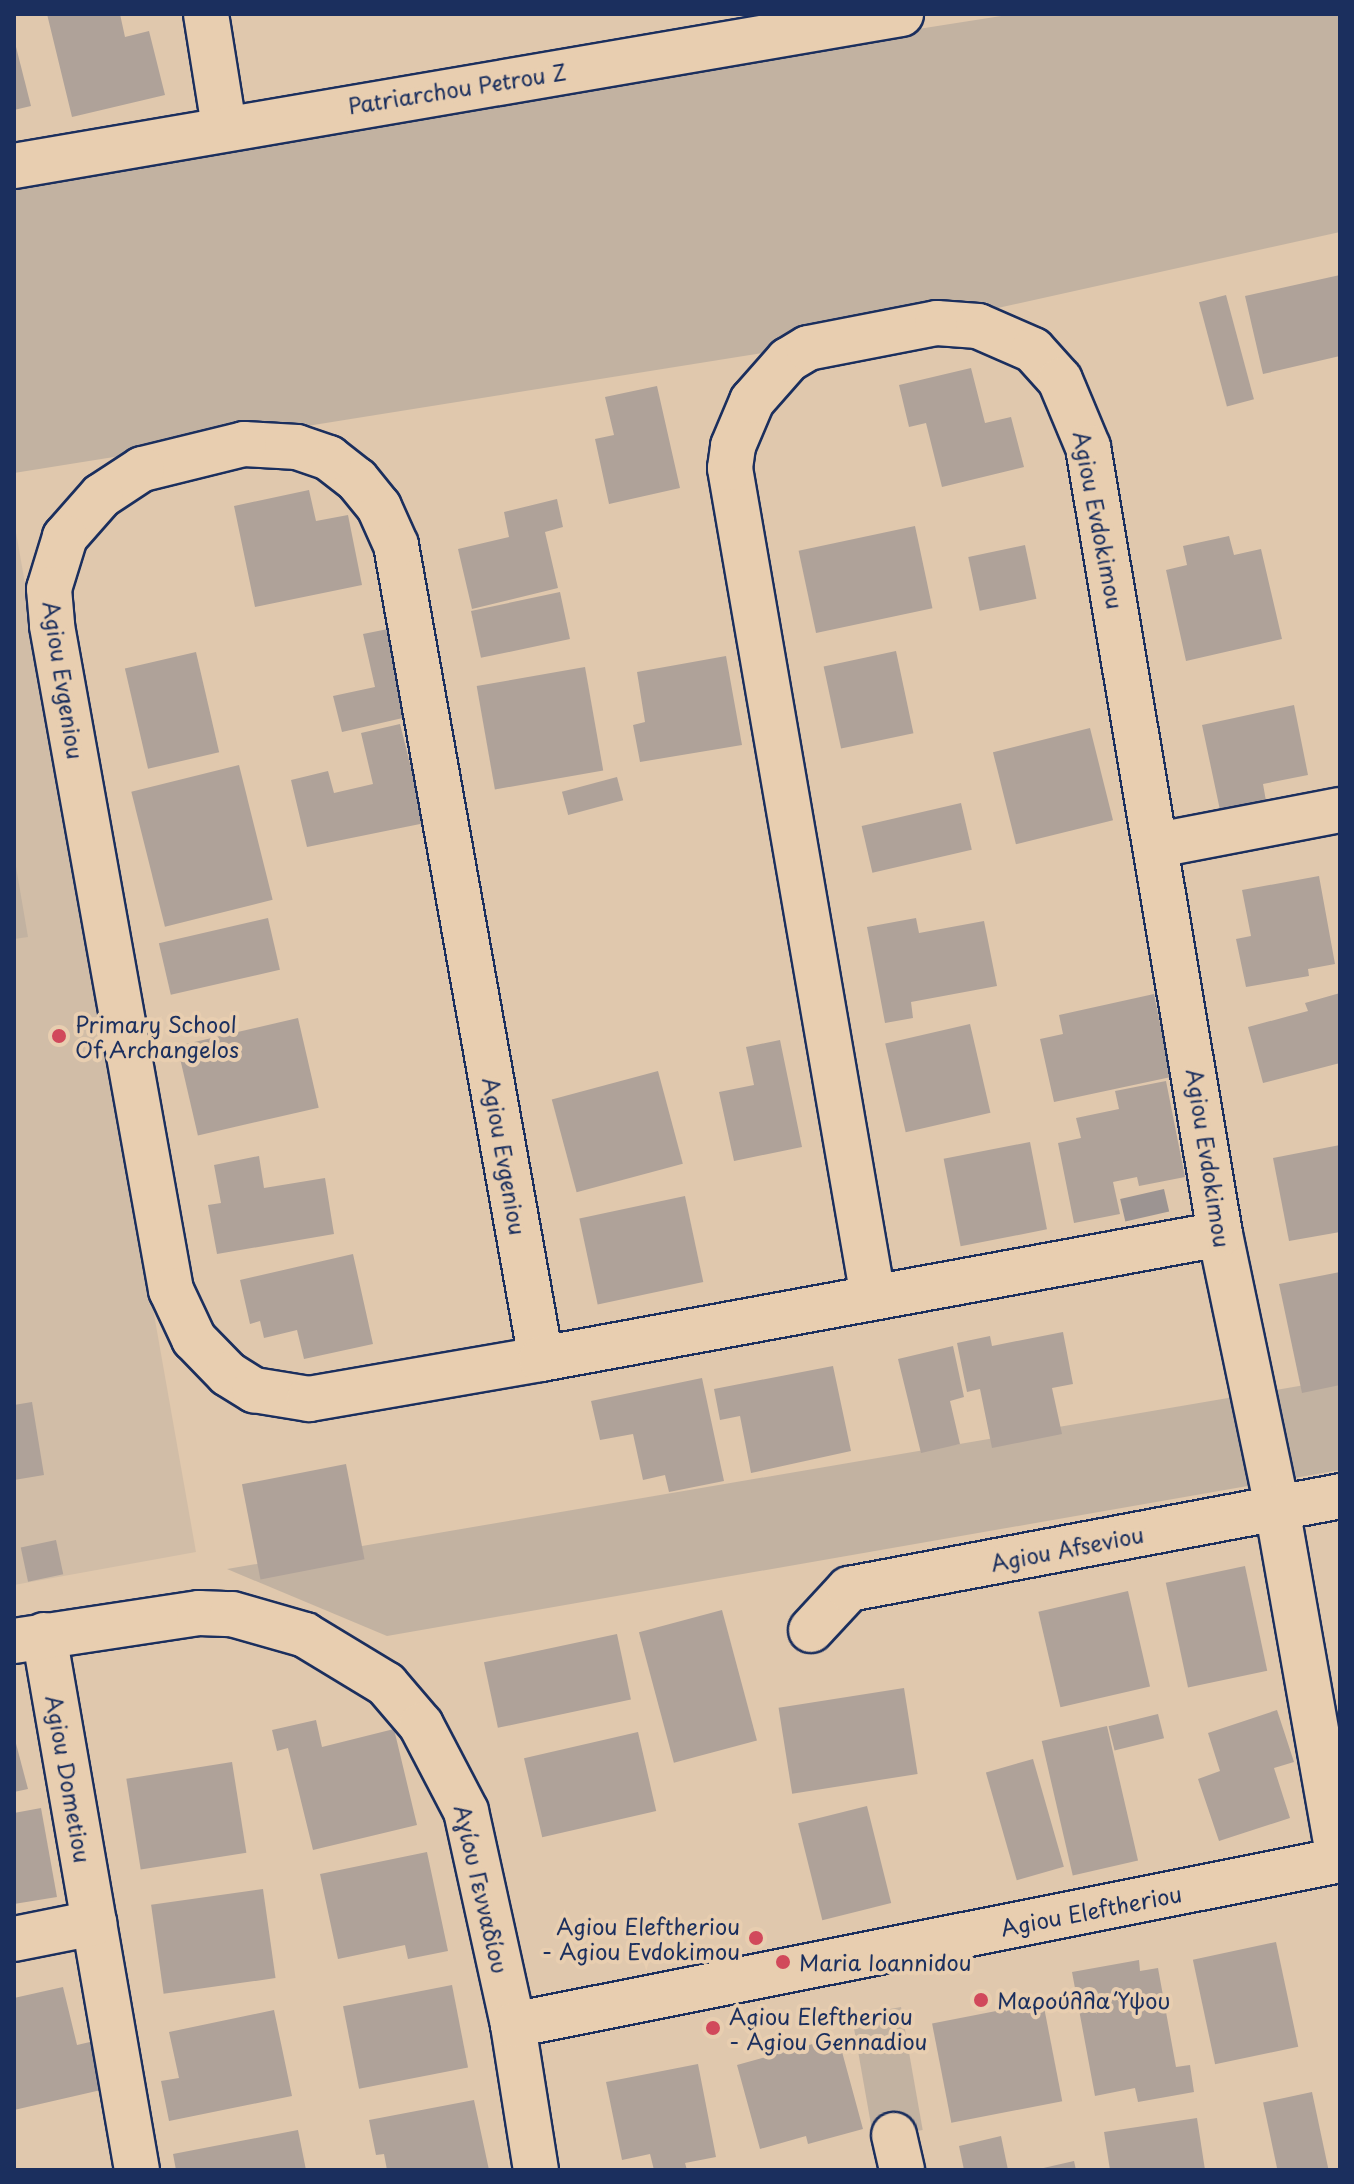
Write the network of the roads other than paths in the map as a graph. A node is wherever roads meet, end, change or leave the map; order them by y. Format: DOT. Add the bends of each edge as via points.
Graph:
graph roads {
  1 [pos="206,14"];
  2 [pos="901,14"];
  3 [pos="224,127"];
  4 [pos="14,166"];
  5 [pos="1340,810"];
  6 [pos="1158,845"];
  7 [pos="1220,1234"];
  8 [pos="873,1297"];
  9 [pos="541,1359"];
  10 [pos="1340,1496"];
  11 [pos="1277,1508"];
  12 [pos="811,1630"];
  13 [pos="29,1638"];
  14 [pos="1339,1860"];
  15 [pos="94,1923"];
  16 [pos="14,1939"];
  17 [pos="513,2025"];
  18 [pos="137,2170"];
  19 [pos="536,2170"];
  1 -- 3 [label="street"];
  2 -- 3 [label="street, Patriarchou Petrou Z"];
  3 -- 4 [label="street, Patriarchou Petrou Z"];
  5 -- 6 [label="street"];
  6 -- 7 [label="street, Agiou Evdokimou"];
  6 -- 8 [label="street, Agiou Evdokimou" via="1088,447 1060,380 1033,350 978,326 937,323 808,348 788,360 768,378 740,425 730,468"];
  7 -- 8 [label="street, Agiou Evgeniou"];
  7 -- 11 [label="street, Agiou Evdokimou"];
  8 -- 9 [label="street, Agiou Evgeniou"];
  9 -- 9 [label="street, Agiou Evgeniou" via="309,1399 280,1397 254,1390 211,1359 180,1317 171,1290 49,589 65,537 118,482 142,469 269,442 329,458 379,507 396,545"];
  10 -- 11 [label="street, Agiou Afseviou"];
  11 -- 12 [label="street, Agiou Afseviou" via="849,1589"];
  11 -- 14 [label="street, Agiou Evdokimou"];
  13 -- 15 [label="street, Agiou Dometiou"];
  13 -- 17 [label="street, Αγίου Γενναδίου" via="199,1613 232,1614 305,1635 386,1684 421,1725 466,1811"];
  14 -- 17 [label="street, Agiou Eleftheriou"];
  15 -- 16 [label="street"];
  15 -- 18 [label="street, Agiou Dometiou"];
  17 -- 19 [label="street, Αγίου Γενναδίου"];
}
